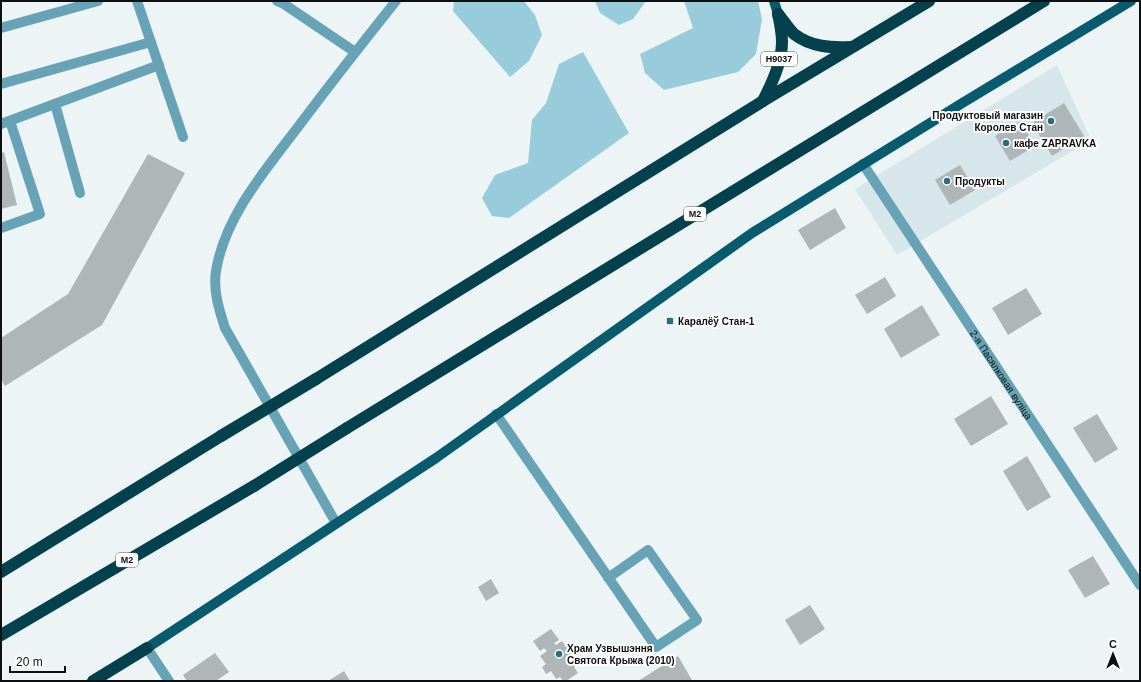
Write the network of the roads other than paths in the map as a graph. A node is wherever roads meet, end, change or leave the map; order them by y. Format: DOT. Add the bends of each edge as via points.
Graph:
graph roads {
  1 [pos="98,1"];
  2 [pos="137,1"];
  3 [pos="276,1"];
  4 [pos="396,1"];
  5 [pos="774,1"];
  6 [pos="929,1"];
  7 [pos="1044,1"];
  8 [pos="1131,1"];
  9 [pos="778,14"];
  10 [pos="1,28"];
  11 [pos="151,42"];
  12 [pos="852,48"];
  13 [pos="355,52"];
  14 [pos="159,65"];
  15 [pos="1,84"];
  16 [pos="763,101"];
  17 [pos="55,104"];
  18 [pos="5,122"];
  19 [pos="183,137"];
  20 [pos="863,164"];
  21 [pos="80,193"];
  22 [pos="1,228"];
  23 [pos="496,414"];
  24 [pos="336,524"];
  25 [pos="1,572"];
  26 [pos="608,578"];
  27 [pos="1140,585"];
  28 [pos="1,635"];
  29 [pos="147,648"];
  30 [pos="93,681"];
  31 [pos="168,681"];
  1 -- 10 [label="street"];
  2 -- 11 [label="street"];
  3 -- 13 [label="street"];
  4 -- 13 [label="street"];
  5 -- 9 [label="main road, Н9037"];
  6 -- 12 [label="highway"];
  7 -- 28 [label="highway, М2, bridge" via="254,486"];
  8 -- 20 [label="main road"];
  9 -- 12 [label="highway, Н9037" via="794,34 810,43 827,48"];
  9 -- 16 [label="highway, Н9037" via="782,42 779,60 773,81"];
  11 -- 14 [label="street"];
  11 -- 15 [label="street"];
  12 -- 16 [label="highway"];
  13 -- 24 [label="street" via="268,167 241,208 224,241 216,272 216,302 224,328"];
  14 -- 17 [label="street"];
  14 -- 19 [label="street"];
  16 -- 25 [label="highway, bridge"];
  17 -- 18 [label="street"];
  17 -- 21 [label="street"];
  18 -- 22 [label="street" via="40,214"];
  20 -- 23 [label="main road" via="752,233"];
  20 -- 27 [label="street, 2-я Пасялковая вуліца"];
  23 -- 24 [label="main road" via="436,458"];
  23 -- 26 [label="street"];
  24 -- 29 [label="main road"];
  26 -- 26 [label="street" via="656,647 697,620 648,550"];
  29 -- 30 [label="highway"];
  29 -- 31 [label="street"];
}
